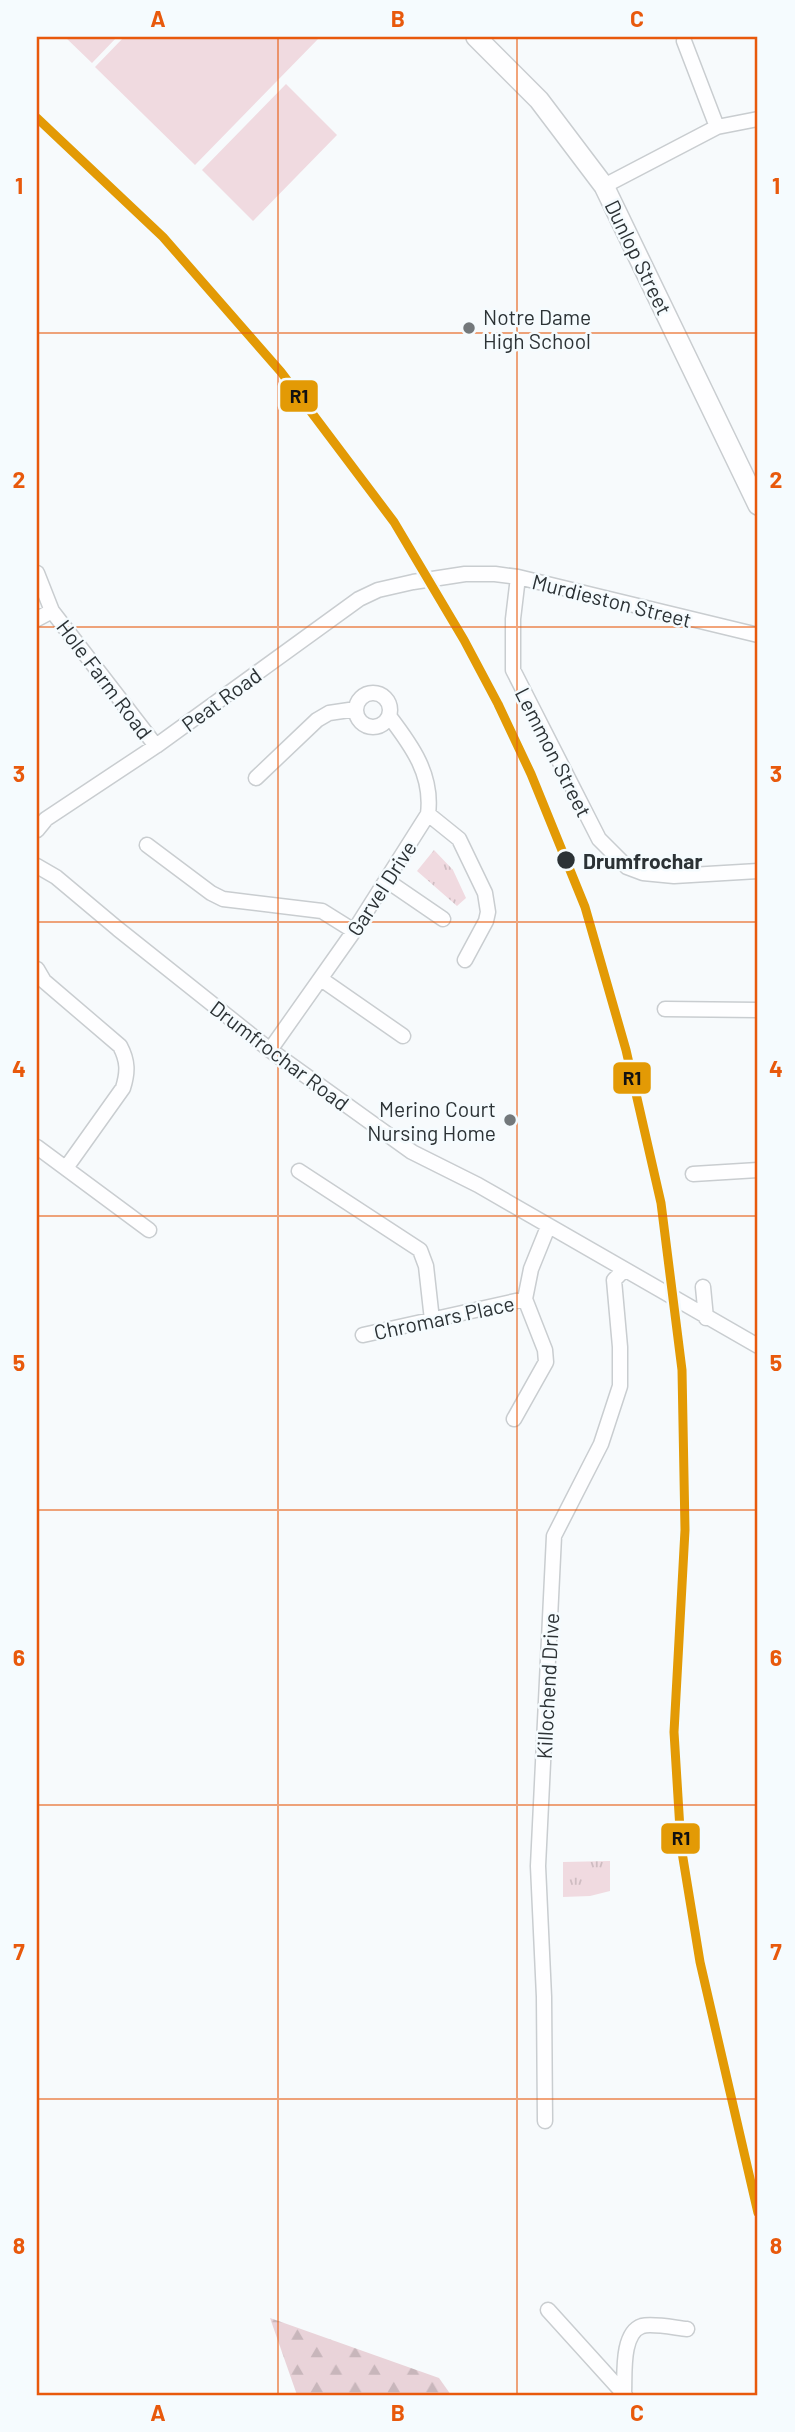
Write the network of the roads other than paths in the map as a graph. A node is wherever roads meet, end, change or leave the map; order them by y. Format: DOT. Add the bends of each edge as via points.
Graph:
graph roads {
  1 [pos="476,37"];
  2 [pos="684,41"];
  3 [pos="758,119"];
  4 [pos="717,127"];
  5 [pos="604,186"];
  6 [pos="758,505"];
  7 [pos="37,573"];
  8 [pos="518,577"];
  9 [pos="413,582"];
  10 [pos="52,611"];
  11 [pos="37,619"];
  12 [pos="758,635"];
  13 [pos="356,709"];
  14 [pos="389,716"];
  15 [pos="156,746"];
  16 [pos="256,778"];
  17 [pos="428,814"];
  18 [pos="37,830"];
  19 [pos="146,845"];
  20 [pos="37,866"];
  21 [pos="758,871"];
  22 [pos="386,880"];
  23 [pos="443,919"];
  24 [pos="354,931"];
  25 [pos="465,960"];
  26 [pos="37,969"];
  27 [pos="321,979"];
  28 [pos="665,1009"];
  29 [pos="758,1010"];
  30 [pos="403,1036"];
  31 [pos="270,1050"];
  32 [pos="37,1147"];
  33 [pos="66,1168"];
  34 [pos="758,1170"];
  35 [pos="299,1171"];
  36 [pos="693,1174"];
  37 [pos="548,1227"];
  38 [pos="149,1230"];
  39 [pos="624,1270"];
  40 [pos="703,1287"];
  41 [pos="525,1300"];
  42 [pos="703,1316"];
  43 [pos="432,1320"];
  44 [pos="363,1335"];
  45 [pos="758,1346"];
  46 [pos="514,1419"];
  47 [pos="545,2122"];
  48 [pos="548,2310"];
  49 [pos="687,2329"];
  50 [pos="625,2394"];
  1 -- 5 [label="main road, Dunlop Street" via="539,100"];
  2 -- 4 [label="street"];
  3 -- 4 [label="street"];
  4 -- 5 [label="street"];
  5 -- 6 [label="main road, Dunlop Street"];
  7 -- 10 [label="street, Hole Farm Road"];
  8 -- 9 [label="street, Murdieston Street" via="465,574"];
  8 -- 12 [label="street, Murdieston Street"];
  8 -- 21 [label="street, Lemmon Street" via="513,670 599,839 626,867 643,873 674,876"];
  9 -- 15 [label="street, Peat Road" via="359,599"];
  10 -- 11 [label="street"];
  10 -- 15 [label="street, Hole Farm Road"];
  13 -- 14 [label="street" via="358,719 370,727 379,726"];
  13 -- 14 [label="street" via="363,697 376,694 388,702"];
  13 -- 16 [label="street" via="317,719"];
  14 -- 17 [label="street" via="420,762 428,785"];
  15 -- 18 [label="street, Peat Road"];
  17 -- 22 [label="street, Garvel Drive"];
  17 -- 25 [label="street" via="459,839 485,893 486,922"];
  19 -- 24 [label="street" via="211,894 322,911"];
  20 -- 31 [label="street, Drumfrochar Road" via="57,877"];
  22 -- 23 [label="street"];
  22 -- 24 [label="street, Garvel Drive"];
  24 -- 27 [label="street, Garvel Drive"];
  26 -- 33 [label="street" via="44,981 120,1046 126,1058 123,1088"];
  27 -- 30 [label="street"];
  27 -- 31 [label="street, Garvel Drive"];
  28 -- 29 [label="street"];
  31 -- 37 [label="street, Drumfrochar Road" via="412,1152"];
  32 -- 33 [label="street"];
  33 -- 38 [label="street"];
  34 -- 36 [label="street"];
  35 -- 43 [label="street" via="420,1250"];
  37 -- 39 [label="street, Drumfrochar Road"];
  37 -- 41 [label="street" via="531,1269"];
  39 -- 42 [label="street, Drumfrochar Road"];
  39 -- 47 [label="street, Killochend Drive" via="614,1280 620,1386 601,1444 554,1536 538,1866"];
  40 -- 42 [label="street"];
  41 -- 43 [label="street, Chromars Place"];
  41 -- 46 [label="street" via="546,1363"];
  42 -- 45 [label="street, Drumfrochar Road"];
  43 -- 44 [label="street, Chromars Place"];
  48 -- 50 [label="street"];
  49 -- 50 [label="street" via="642,2326 635,2330 626,2344"];
}
